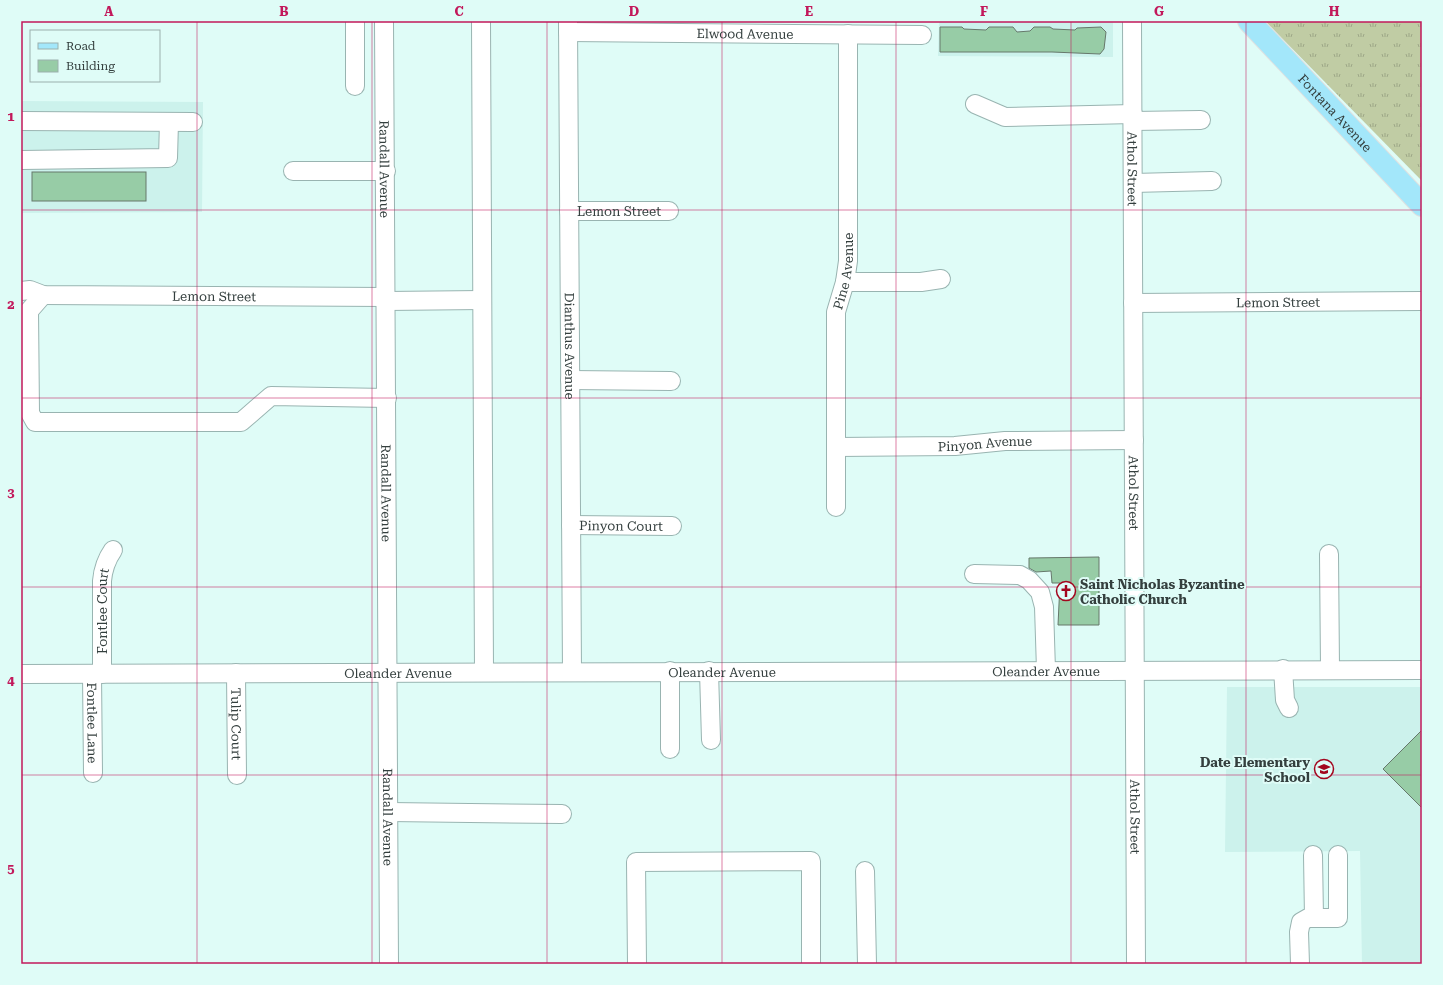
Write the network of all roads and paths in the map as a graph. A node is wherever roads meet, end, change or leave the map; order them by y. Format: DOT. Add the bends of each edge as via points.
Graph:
graph roads {
  1 [pos="355,21"];
  2 [pos="384,21"];
  3 [pos="481,21"];
  4 [pos="1132,21"];
  5 [pos="1249,21"];
  6 [pos="568,26"];
  7 [pos="848,34"];
  8 [pos="922,36"];
  9 [pos="355,86"];
  10 [pos="975,104"];
  11 [pos="1133,118"];
  12 [pos="1201,120"];
  13 [pos="21,121"];
  14 [pos="169,122"];
  15 [pos="193,122"];
  16 [pos="21,160"];
  17 [pos="293,171"];
  18 [pos="386,171"];
  19 [pos="1212,181"];
  20 [pos="1133,183"];
  21 [pos="1422,205"];
  22 [pos="569,211"];
  23 [pos="669,211"];
  24 [pos="940,279"];
  25 [pos="845,282"];
  26 [pos="21,291"];
  27 [pos="43,295"];
  28 [pos="386,299"];
  29 [pos="482,300"];
  30 [pos="1422,301"];
  31 [pos="1133,303"];
  32 [pos="570,380"];
  33 [pos="671,381"];
  34 [pos="387,398"];
  35 [pos="1134,440"];
  36 [pos="836,447"];
  37 [pos="836,507"];
  38 [pos="571,525"];
  39 [pos="672,526"];
  40 [pos="113,550"];
  41 [pos="1329,554"];
  42 [pos="974,574"];
  43 [pos="1283,669"];
  44 [pos="1330,669"];
  45 [pos="1046,670"];
  46 [pos="1135,670"];
  47 [pos="1422,670"];
  48 [pos="670,671"];
  49 [pos="709,671"];
  50 [pos="389,672"];
  51 [pos="484,672"];
  52 [pos="572,672"];
  53 [pos="236,673"];
  54 [pos="21,674"];
  55 [pos="97,674"];
  56 [pos="1289,708"];
  57 [pos="711,740"];
  58 [pos="670,749"];
  59 [pos="93,773"];
  60 [pos="237,775"];
  61 [pos="389,812"];
  62 [pos="562,814"];
  63 [pos="1313,855"];
  64 [pos="1338,856"];
  65 [pos="865,871"];
  66 [pos="1314,918"];
  67 [pos="389,964"];
  68 [pos="637,964"];
  69 [pos="811,964"];
  70 [pos="867,964"];
  71 [pos="1136,964"];
  72 [pos="1300,964"];
  1 -- 9 [label="street"];
  2 -- 18 [label="street, Randall Avenue"];
  3 -- 29 [label="street"];
  4 -- 11 [label="street, Athol Street"];
  5 -- 21 [label="main road, Fontana Avenue"];
  6 -- 7 [label="street, Elwood Avenue"];
  6 -- 22 [label="street, Dianthus Avenue"];
  7 -- 8 [label="street, Elwood Avenue"];
  7 -- 25 [label="street, Pine Avenue" via="848,261"];
  10 -- 11 [label="street" via="1005,117"];
  11 -- 12 [label="street"];
  11 -- 20 [label="street, Athol Street"];
  13 -- 14 [label="street"];
  14 -- 15 [label="street"];
  14 -- 16 [label="street" via="168,158"];
  17 -- 18 [label="street"];
  18 -- 28 [label="street, Randall Avenue"];
  19 -- 20 [label="street"];
  20 -- 31 [label="street, Athol Street"];
  22 -- 23 [label="street, Lemon Street"];
  22 -- 32 [label="street, Dianthus Avenue"];
  24 -- 25 [label="street" via="921,282"];
  25 -- 36 [label="street, Pine Avenue" via="836,312"];
  26 -- 27 [label="street, Lemon Street" via="30,290"];
  27 -- 28 [label="street, Lemon Street"];
  27 -- 34 [label="street" via="29,310 30,413 35,422 241,422 271,396"];
  28 -- 29 [label="street, Lemon Street"];
  28 -- 34 [label="street, Randall Avenue"];
  29 -- 51 [label="street"];
  30 -- 31 [label="street, Lemon Street"];
  31 -- 35 [label="street, Athol Street"];
  32 -- 33 [label="street"];
  32 -- 38 [label="street, Dianthus Avenue"];
  34 -- 50 [label="street, Randall Avenue"];
  35 -- 36 [label="street, Pinyon Avenue" via="1005,441 955,446"];
  35 -- 46 [label="street, Athol Street"];
  36 -- 37 [label="street, Pine Avenue"];
  38 -- 39 [label="street, Pinyon Court"];
  38 -- 52 [label="street, Dianthus Avenue"];
  40 -- 55 [label="street, Fontlee Court" via="103,569"];
  41 -- 44 [label="street"];
  42 -- 45 [label="street" via="1020,575 1029,580 1040,592 1044,607"];
  43 -- 44 [label="street, Oleander Avenue"];
  43 -- 46 [label="street, Oleander Avenue"];
  43 -- 56 [label="street" via="1285,700"];
  44 -- 47 [label="street, Oleander Avenue"];
  45 -- 46 [label="street, Oleander Avenue"];
  45 -- 49 [label="street, Oleander Avenue"];
  46 -- 71 [label="street, Athol Street"];
  48 -- 49 [label="street, Oleander Avenue"];
  48 -- 52 [label="street, Oleander Avenue"];
  48 -- 58 [label="street"];
  49 -- 57 [label="street"];
  50 -- 51 [label="street, Oleander Avenue"];
  50 -- 53 [label="street, Oleander Avenue"];
  50 -- 61 [label="street, Randall Avenue"];
  51 -- 52 [label="street, Oleander Avenue"];
  53 -- 55 [label="street, Oleander Avenue"];
  53 -- 60 [label="street, Tulip Court"];
  54 -- 55 [label="street, Oleander Avenue"];
  55 -- 59 [label="street, Fontlee Lane"];
  61 -- 62 [label="street"];
  61 -- 67 [label="street, Randall Avenue"];
  63 -- 66 [label="street"];
  64 -- 66 [label="street" via="1338,918"];
  65 -- 70 [label="street"];
  66 -- 72 [label="street" via="1302,922"];
  68 -- 69 [label="street" via="636,862 811,861"];
}
